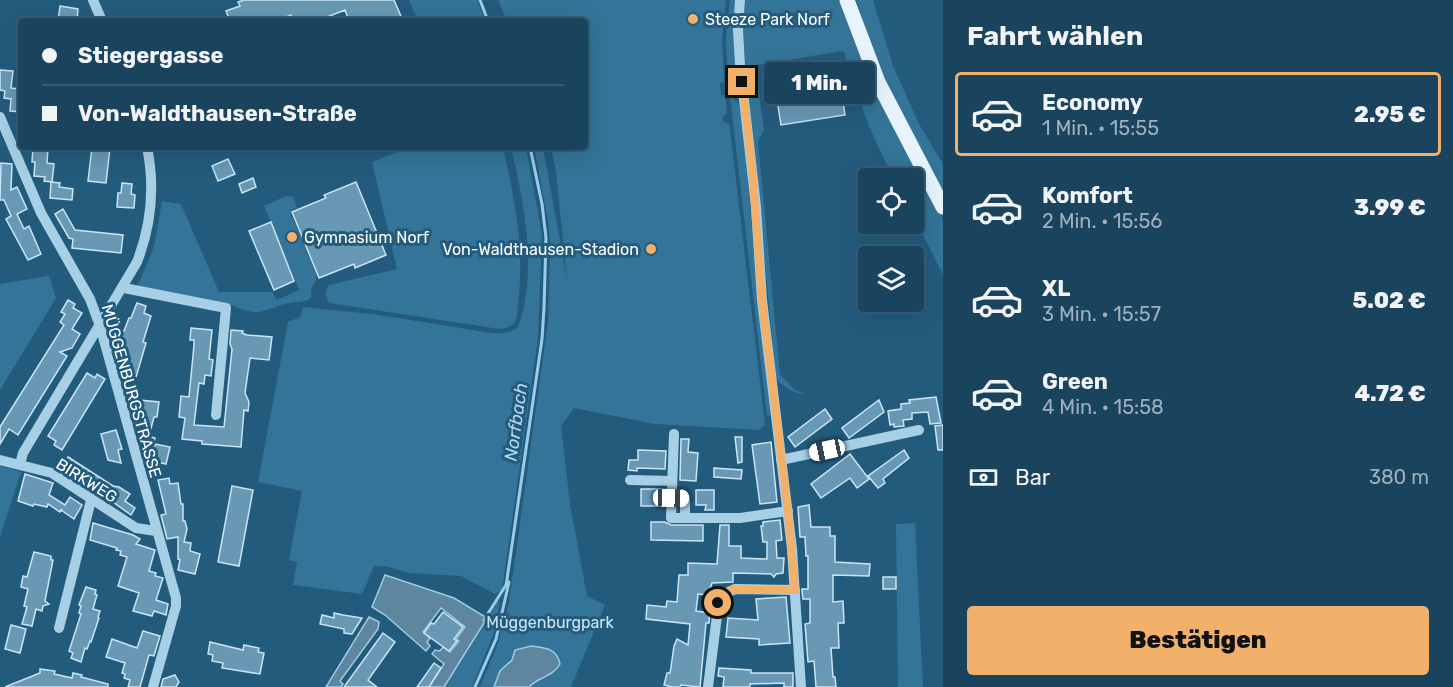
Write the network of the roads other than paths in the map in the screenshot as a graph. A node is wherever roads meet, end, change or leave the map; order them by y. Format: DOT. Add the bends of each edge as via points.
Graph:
graph roads {
  1 [pos="93,0"];
  2 [pos="740,0"];
  3 [pos="847,0"];
  4 [pos="101,18"];
  5 [pos="0,117"];
  6 [pos="147,150"];
  7 [pos="943,207"];
  8 [pos="124,288"];
  9 [pos="100,326"];
  10 [pos="216,415"];
  11 [pos="919,430"];
  12 [pos="674,434"];
  13 [pos="0,459"];
  14 [pos="781,460"];
  15 [pos="21,464"];
  16 [pos="630,480"];
  17 [pos="672,481"];
  18 [pos="91,500"];
  19 [pos="788,511"];
  20 [pos="156,531"];
  21 [pos="795,590"];
  22 [pos="59,628"];
  23 [pos="153,687"];
  24 [pos="708,687"];
  25 [pos="801,687"];
  1 -- 4 [label="street"];
  2 -- 14 [label="street" via="740,64"];
  3 -- 7 [label="main road" via="882,91"];
  5 -- 9 [label="street, MÜGGENBURGSTRASSE" via="41,213 90,299"];
  6 -- 8 [label="street" via="152,187 147,230"];
  8 -- 9 [label="street"];
  8 -- 10 [label="street" via="226,308"];
  9 -- 15 [label="street" via="23,453"];
  9 -- 20 [label="street, MÜGGENBURGSTRASSE"];
  11 -- 14 [label="street"];
  12 -- 17 [label="street"];
  13 -- 15 [label="street, BIRKWEG"];
  14 -- 19 [label="street"];
  15 -- 18 [label="street, BIRKWEG" via="52,473"];
  16 -- 17 [label="street"];
  17 -- 19 [label="street" via="671,518 740,518"];
  18 -- 20 [label="street, BIRKWEG" via="136,528"];
  18 -- 22 [label="street"];
  19 -- 21 [label="street"];
  20 -- 23 [label="street, MÜGGENBURGSTRASSE" via="176,606"];
  21 -- 24 [label="street" via="735,589 723,595"];
  21 -- 25 [label="street"];
}
